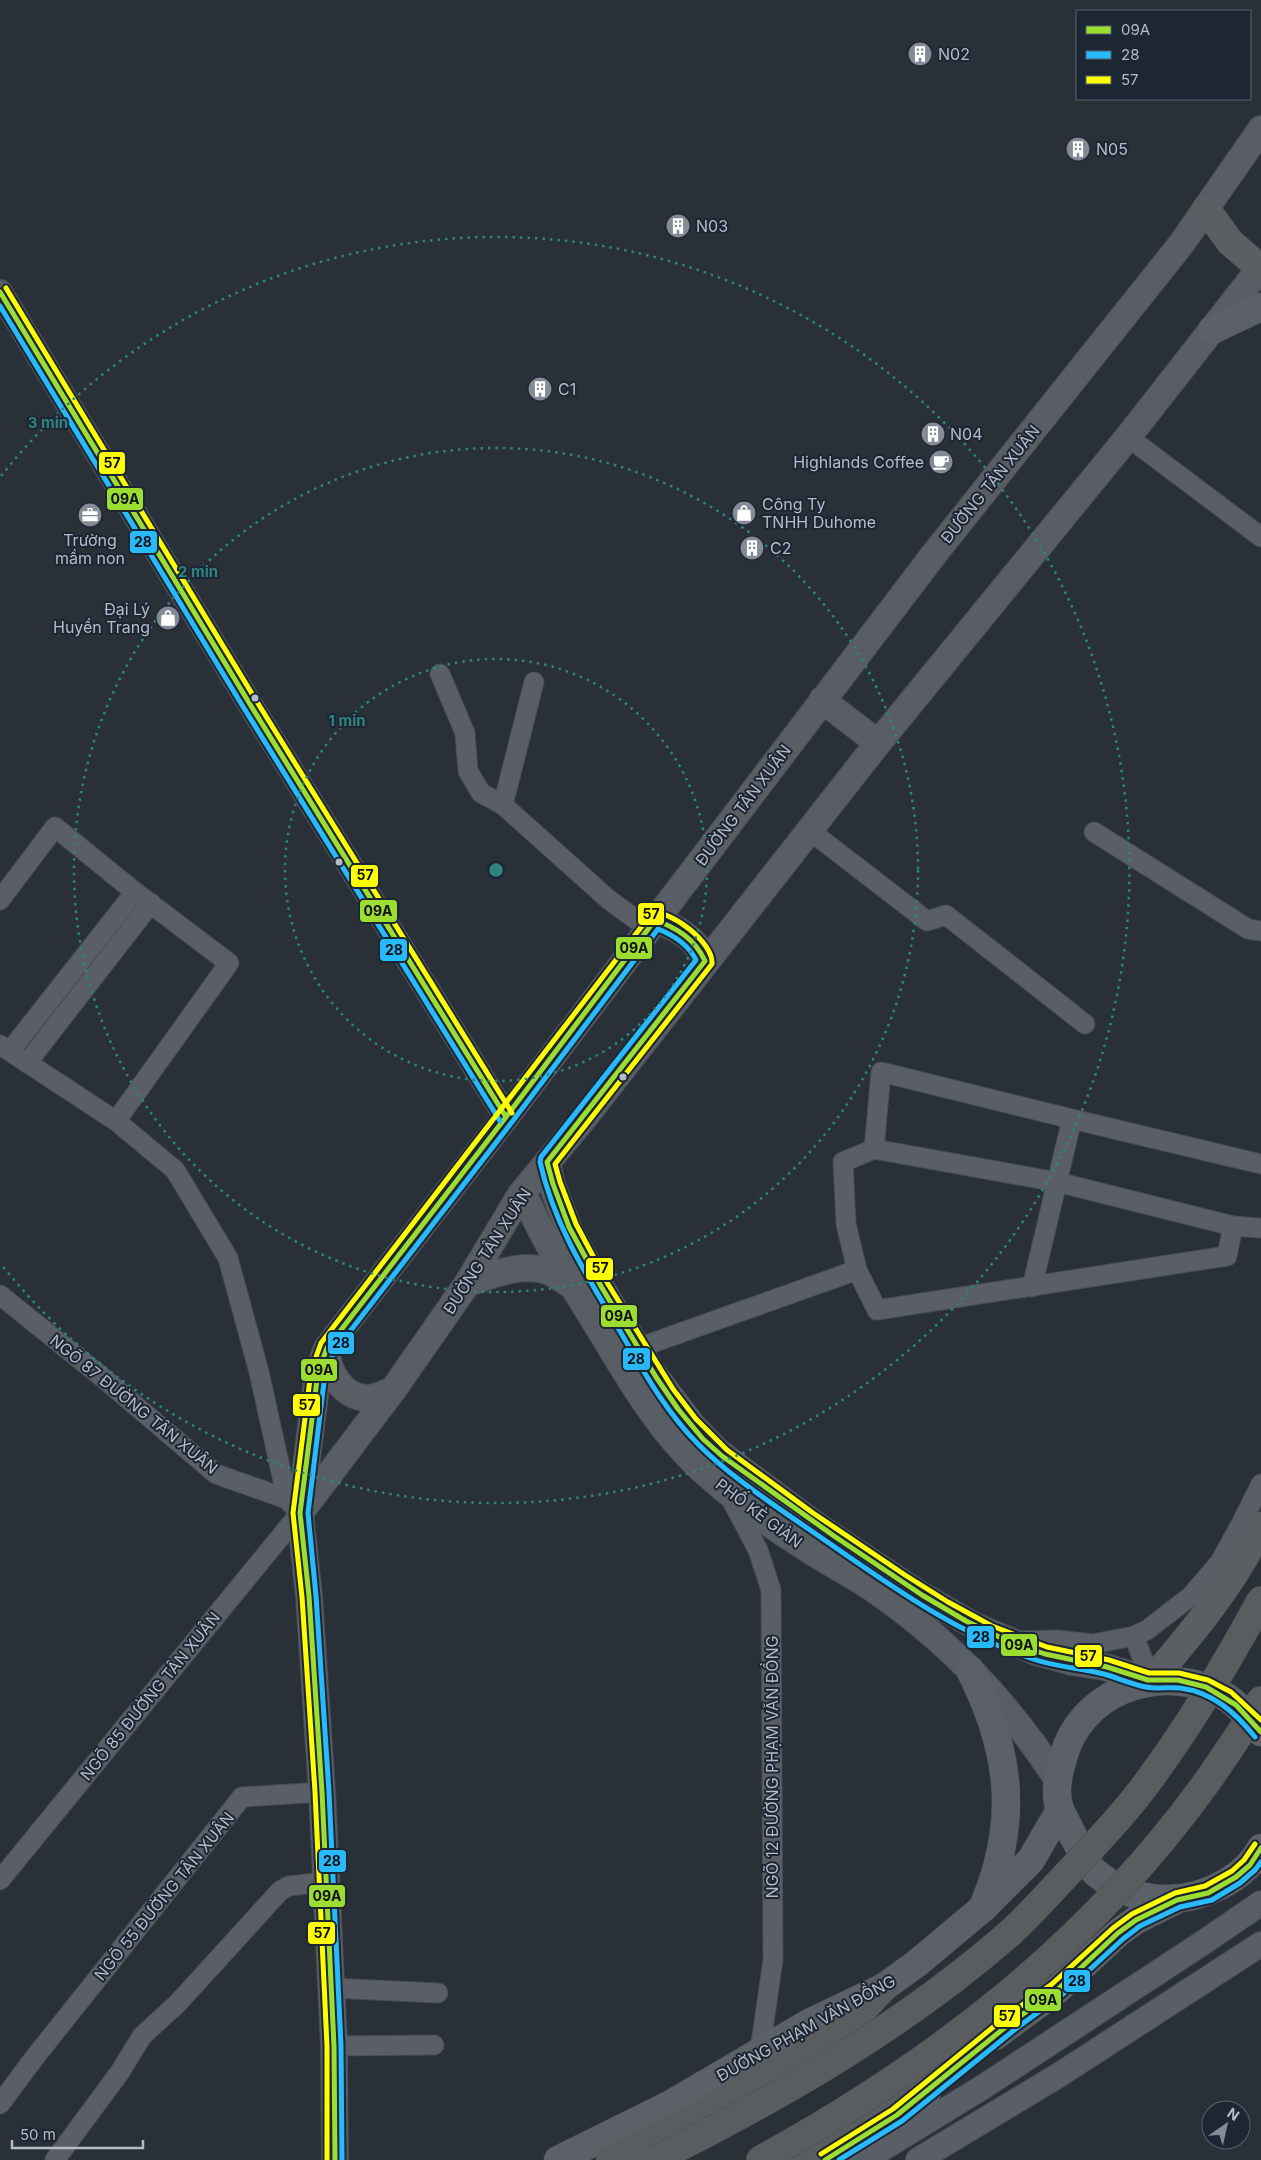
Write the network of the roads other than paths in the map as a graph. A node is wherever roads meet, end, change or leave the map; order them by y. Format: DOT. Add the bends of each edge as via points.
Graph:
graph roads {
  1 [pos="1261,129"];
  2 [pos="1206,209"];
  3 [pos="1261,268"];
  4 [pos="0,292"];
  5 [pos="1261,307"];
  6 [pos="1212,330"];
  7 [pos="1128,437"];
  8 [pos="1261,537"];
  9 [pos="440,674"];
  10 [pos="534,682"];
  11 [pos="822,700"];
  12 [pos="878,743"];
  13 [pos="503,805"];
  14 [pos="810,830"];
  15 [pos="1094,832"];
  16 [pos="135,892"];
  17 [pos="0,900"];
  18 [pos="151,903"];
  19 [pos="652,925"];
  20 [pos="1261,931"];
  21 [pos="705,961"];
  22 [pos="1085,1024"];
  23 [pos="5,1048"];
  24 [pos="27,1063"];
  25 [pos="506,1117"];
  26 [pos="1072,1119"];
  27 [pos="116,1121"];
  28 [pos="874,1149"];
  29 [pos="547,1162"];
  30 [pos="1261,1164"];
  31 [pos="1057,1182"];
  32 [pos="523,1192"];
  33 [pos="1233,1226"];
  34 [pos="1261,1228"];
  35 [pos="857,1270"];
  36 [pos="467,1284"];
  37 [pos="574,1287"];
  38 [pos="1032,1288"];
  39 [pos="0,1295"];
  40 [pos="327,1348"];
  41 [pos="638,1348"];
  42 [pos="393,1390"];
  43 [pos="1261,1484"];
  44 [pos="728,1491"];
  45 [pos="293,1506"];
  46 [pos="779,1513"];
  47 [pos="1261,1526"];
  48 [pos="1261,1600"];
  49 [pos="1134,1636"];
  50 [pos="1007,1641"];
  51 [pos="970,1670"];
  52 [pos="1151,1680"];
  53 [pos="1261,1700"];
  54 [pos="1261,1732"];
  55 [pos="1057,1779"];
  56 [pos="322,1792"];
  57 [pos="1060,1810"];
  58 [pos="1257,1860"];
  59 [pos="0,1880"];
  60 [pos="325,1882"];
  61 [pos="1177,1900"];
  62 [pos="1261,1903"];
  63 [pos="982,1908"];
  64 [pos="1261,1944"];
  65 [pos="884,1987"];
  66 [pos="332,1988"];
  67 [pos="438,1993"];
  68 [pos="1013,2021"];
  69 [pos="434,2045"];
  70 [pos="334,2046"];
  71 [pos="760,2050"];
  72 [pos="0,2104"];
  73 [pos="55,2160"];
  74 [pos="335,2160"];
  75 [pos="558,2160"];
  76 [pos="610,2160"];
  77 [pos="626,2160"];
  78 [pos="654,2160"];
  79 [pos="760,2160"];
  80 [pos="770,2160"];
  81 [pos="798,2160"];
  82 [pos="825,2160"];
  83 [pos="864,2160"];
  84 [pos="918,2160"];
  1 -- 2 [label="main road, ĐƯỜNG TÂN XUÂN"];
  2 -- 3 [label="highway" via="1230,242"];
  2 -- 11 [label="main road, ĐƯỜNG TÂN XUÂN"];
  3 -- 6 [label="main road, ĐƯỜNG TÂN XUÂN"];
  4 -- 25 [label="street"];
  5 -- 6 [label="main road"];
  6 -- 7 [label="main road, ĐƯỜNG TÂN XUÂN"];
  7 -- 8 [label="street"];
  7 -- 12 [label="main road, ĐƯỜNG TÂN XUÂN"];
  9 -- 13 [label="street" via="465,733 468,771 481,794"];
  10 -- 13 [label="street"];
  11 -- 12 [label="main road"];
  11 -- 19 [label="main road, ĐƯỜNG TÂN XUÂN"];
  12 -- 14 [label="main road, ĐƯỜNG TÂN XUÂN"];
  13 -- 19 [label="street" via="608,899"];
  14 -- 21 [label="main road, ĐƯỜNG TÂN XUÂN"];
  14 -- 22 [label="street" via="927,921 946,915"];
  15 -- 20 [label="street" via="1248,929"];
  16 -- 17 [label="street" via="55,827"];
  16 -- 18 [label="street"];
  16 -- 23 [label="street"];
  18 -- 24 [label="street"];
  18 -- 27 [label="street" via="229,963"];
  19 -- 21 [label="main road" via="670,925 683,933"];
  19 -- 25 [label="main road, ĐƯỜNG TÂN XUÂN"];
  21 -- 29 [label="main road, ĐƯỜNG TÂN XUÂN"];
  23 -- 24 [label="street"];
  24 -- 27 [label="street"];
  25 -- 40 [label="main road, ĐƯỜNG TÂN XUÂN"];
  26 -- 28 [label="street" via="882,1072"];
  26 -- 30 [label="street"];
  26 -- 31 [label="street"];
  27 -- 45 [label="street" via="175,1170 228,1258"];
  28 -- 31 [label="street"];
  28 -- 35 [label="street" via="843,1162 846,1224"];
  29 -- 32 [label="main road, ĐƯỜNG TÂN XUÂN"];
  29 -- 41 [label="main road, PHỐ KẺ GIÀN" via="570,1232"];
  31 -- 33 [label="street"];
  31 -- 38 [label="street"];
  32 -- 36 [label="main road, ĐƯỜNG TÂN XUÂN"];
  32 -- 37 [label="main road, PHỐ KẺ GIÀN" via="534,1220"];
  33 -- 34 [label="street"];
  33 -- 38 [label="street" via="1227,1256"];
  35 -- 38 [label="street" via="878,1310"];
  35 -- 41 [label="street"];
  36 -- 37 [label="main road" via="501,1271 525,1268 553,1274"];
  36 -- 42 [label="main road, ĐƯỜNG TÂN XUÂN"];
  37 -- 44 [label="main road, PHỐ KẺ GIÀN" via="672,1440"];
  39 -- 45 [label="street, NGÕ 87 ĐƯỜNG TÂN XUÂN" via="216,1474"];
  40 -- 42 [label="main road" via="330,1371 346,1390 366,1398"];
  40 -- 45 [label="main road, ĐƯỜNG TÂN XUÂN" via="318,1372"];
  41 -- 46 [label="main road, PHỐ KẺ GIÀN" via="651,1371 693,1426"];
  42 -- 45 [label="main road, ĐƯỜNG TÂN XUÂN"];
  43 -- 49 [label="street" via="1220,1562 1191,1596 1147,1630"];
  44 -- 46 [label="main road, PHỐ KẺ GIÀN"];
  44 -- 71 [label="street, NGÕ 12 ĐƯỜNG PHẠM VĂN ĐỒNG" via="758,1550 771,1590 773,1960"];
  45 -- 56 [label="main road, ĐƯỜNG TÂN XUÂN" via="309,1596"];
  45 -- 59 [label="street, NGÕ 85 ĐƯỜNG TÂN XUÂN"];
  46 -- 50 [label="main road, PHỐ KẺ GIÀN" via="973,1625"];
  46 -- 51 [label="main road, PHỐ KẺ GIÀN" via="802,1546 875,1591 930,1633"];
  47 -- 52 [label="highway" via="1217,1598"];
  48 -- 78 [label="highway, bridge" via="1226,1665 1151,1777 1110,1828 1010,1933 876,2035 770,2100"];
  49 -- 50 [label="street" via="1093,1644 1057,1640"];
  49 -- 52 [label="street"];
  50 -- 52 [label="main road, PHỐ KẺ GIÀN" via="1072,1662"];
  51 -- 55 [label="main road, PHỐ KẺ GIÀN" via="1001,1701"];
  51 -- 63 [label="main road" via="997,1735 1005,1788 1006,1817 1001,1852"];
  52 -- 54 [label="main road" via="1183,1681 1214,1690 1241,1708"];
  52 -- 55 [label="main road" via="1116,1692 1087,1714 1066,1744"];
  53 -- 79 [label="highway, bridge" via="1189,1806 1145,1862 1090,1921 1006,1997 932,2054"];
  55 -- 57 [label="main road"];
  56 -- 60 [label="main road, ĐƯỜNG TÂN XUÂN"];
  56 -- 72 [label="street, NGÕ 55 ĐƯỜNG TÂN XUÂN" via="242,1797"];
  57 -- 61 [label="main road" via="1094,1872 1119,1889 1147,1898"];
  57 -- 63 [label="main road, ĐƯỜNG PHẠM VĂN ĐỒNG" via="1031,1860"];
  58 -- 61 [label="main road" via="1208,1893"];
  60 -- 66 [label="main road, ĐƯỜNG TÂN XUÂN"];
  60 -- 73 [label="street" via="289,1886 280,1892 177,2004 142,2036 120,2072"];
  61 -- 68 [label="main road" via="1136,1920 1058,1990"];
  62 -- 83 [label="street" via="982,2087"];
  63 -- 65 [label="main road, ĐƯỜNG PHẠM VĂN ĐỒNG"];
  64 -- 84 [label="street" via="1059,2075"];
  65 -- 71 [label="main road, ĐƯỜNG PHẠM VĂN ĐỒNG"];
  65 -- 76 [label="highway" via="842,2032 691,2120"];
  65 -- 77 [label="main road" via="851,2036 703,2122"];
  66 -- 67 [label="street"];
  66 -- 70 [label="main road, ĐƯỜNG TÂN XUÂN"];
  68 -- 80 [label="main road" via="929,2062"];
  68 -- 81 [label="highway"];
  68 -- 82 [label="main road" via="897,2115"];
  69 -- 70 [label="street"];
  70 -- 74 [label="main road, ĐƯỜNG TÂN XUÂN"];
  71 -- 75 [label="main road, ĐƯỜNG PHẠM VĂN ĐỒNG" via="671,2104"];
}
